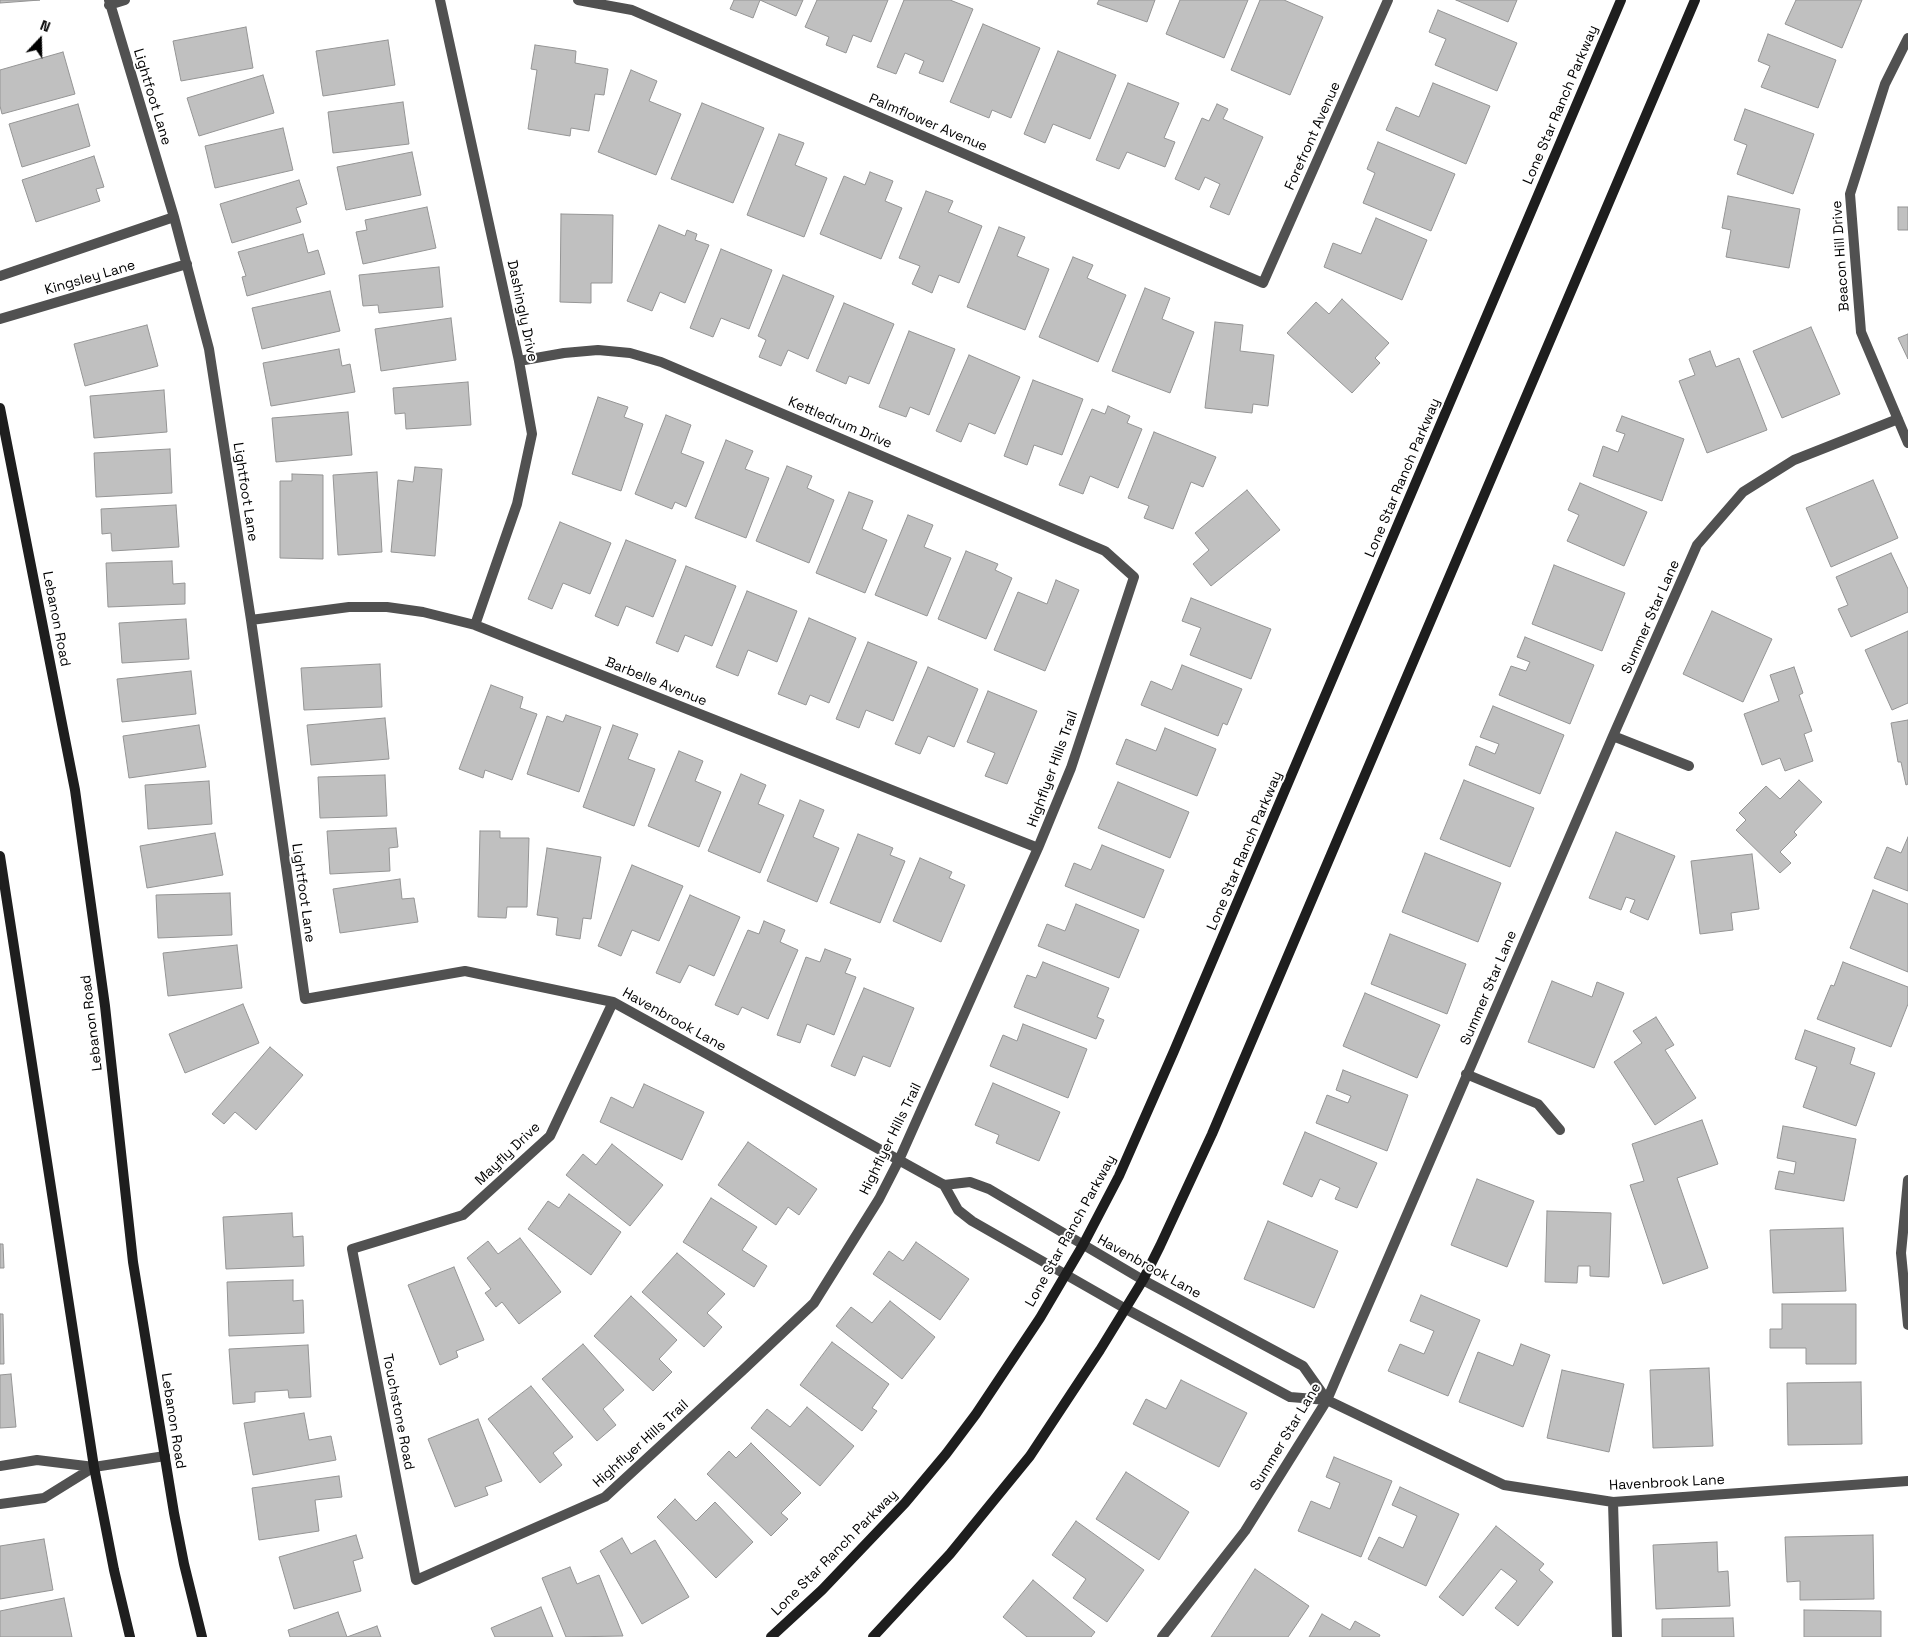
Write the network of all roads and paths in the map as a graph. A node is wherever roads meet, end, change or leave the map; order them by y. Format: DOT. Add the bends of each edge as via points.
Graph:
graph roads {
  1 [pos="125,0"];
  2 [pos="440,0"];
  3 [pos="578,0"];
  4 [pos="1388,0"];
  5 [pos="1621,0"];
  6 [pos="1695,0"];
  7 [pos="109,2"];
  8 [pos="1908,38"];
  9 [pos="174,217"];
  10 [pos="187,264"];
  11 [pos="0,276"];
  12 [pos="1263,283"];
  13 [pos="0,319"];
  14 [pos="519,361"];
  15 [pos="0,408"];
  16 [pos="1898,419"];
  17 [pos="1908,442"];
  18 [pos="1134,577"];
  19 [pos="251,620"];
  20 [pos="475,625"];
  21 [pos="1613,736"];
  22 [pos="1689,766"];
  23 [pos="1038,848"];
  24 [pos="0,856"];
  25 [pos="305,999"];
  26 [pos="614,1002"];
  27 [pos="1466,1074"];
  28 [pos="1560,1130"];
  29 [pos="899,1160"];
  30 [pos="1908,1180"];
  31 [pos="944,1186"];
  32 [pos="1083,1245"];
  33 [pos="352,1249"];
  34 [pos="1065,1274"];
  35 [pos="1143,1280"];
  36 [pos="1126,1309"];
  37 [pos="1908,1325"];
  38 [pos="1327,1400"];
  39 [pos="165,1456"];
  40 [pos="0,1466"];
  41 [pos="94,1467"];
  42 [pos="1908,1481"];
  43 [pos="1613,1502"];
  44 [pos="0,1504"];
  45 [pos="416,1580"];
  46 [pos="130,1637"];
  47 [pos="202,1637"];
  48 [pos="771,1637"];
  49 [pos="873,1637"];
  50 [pos="1162,1637"];
  51 [pos="1616,1637"];
  1 -- 7 [label="street"];
  2 -- 14 [label="street, Dashingly Drive"];
  3 -- 12 [label="street, Palmflower Avenue" via="632,10"];
  4 -- 12 [label="street, Forefront Avenue"];
  5 -- 32 [label="main road, Lone Star Ranch Parkway" via="1174,1051 1119,1176"];
  6 -- 35 [label="main road" via="1192,1182"];
  7 -- 9 [label="street, Lightfoot Lane"];
  8 -- 16 [label="street, Beacon Hill Drive" via="1885,84 1850,194 1861,332"];
  9 -- 10 [label="street, Lightfoot Lane"];
  9 -- 11 [label="street, Kingsley Lane"];
  10 -- 13 [label="street, Kingsley Lane"];
  10 -- 19 [label="street, Lightfoot Lane" via="209,349"];
  14 -- 18 [label="street, Kettledrum Drive" via="598,350 630,353 661,362 1105,551"];
  14 -- 20 [label="street, Dashingly Drive" via="532,434 517,504"];
  15 -- 39 [label="main road, Lebanon Road" via="75,790 105,1006 134,1262"];
  16 -- 17 [label="street, Beacon Hill Drive"];
  16 -- 21 [label="street, Summer Star Lane" via="1794,460 1743,492 1697,545"];
  18 -- 23 [label="street, Highflyer Hills Trail" via="1071,768"];
  19 -- 20 [label="street, Barbelle Avenue" via="349,607 387,607"];
  19 -- 25 [label="street, Lightfoot Lane"];
  20 -- 23 [label="street, Barbelle Avenue"];
  21 -- 22 [label="street"];
  21 -- 27 [label="street, Summer Star Lane"];
  23 -- 29 [label="street, Highflyer Hills Trail"];
  24 -- 41 [label="main road"];
  25 -- 26 [label="street, Havenbrook Lane" via="465,971"];
  26 -- 29 [label="street, Havenbrook Lane"];
  26 -- 33 [label="street, Mayfly Drive" via="550,1136 463,1215"];
  27 -- 28 [label="street" via="1538,1104"];
  27 -- 38 [label="street, Summer Star Lane"];
  29 -- 31 [label="street, Havenbrook Lane"];
  29 -- 45 [label="street, Highflyer Hills Trail" via="814,1302 605,1497"];
  30 -- 37 [label="street" via="1902,1253"];
  31 -- 32 [label="street, Havenbrook Lane" via="970,1182 989,1189"];
  31 -- 34 [label="street, Havenbrook Lane" via="958,1210 972,1221"];
  32 -- 34 [label="main road, Lone Star Ranch Parkway"];
  32 -- 35 [label="street, Havenbrook Lane"];
  33 -- 45 [label="street, Touchstone Road"];
  34 -- 36 [label="street, Havenbrook Lane"];
  34 -- 48 [label="main road, Lone Star Ranch Parkway" via="1022,1346 946,1454 822,1590"];
  35 -- 36 [label="main road"];
  35 -- 38 [label="street, Havenbrook Lane" via="1303,1366"];
  36 -- 38 [label="street, Havenbrook Lane" via="1290,1397"];
  36 -- 49 [label="main road" via="1030,1456 950,1554"];
  38 -- 43 [label="street, Havenbrook Lane" via="1504,1485"];
  38 -- 50 [label="street, Summer Star Lane" via="1245,1531"];
  39 -- 41 [label="street"];
  39 -- 47 [label="main road, Lebanon Road" via="181,1547"];
  40 -- 41 [label="street" via="37,1460"];
  41 -- 44 [label="street" via="44,1498"];
  41 -- 46 [label="main road"];
  42 -- 43 [label="street, Havenbrook Lane"];
  43 -- 51 [label="street"];
}
